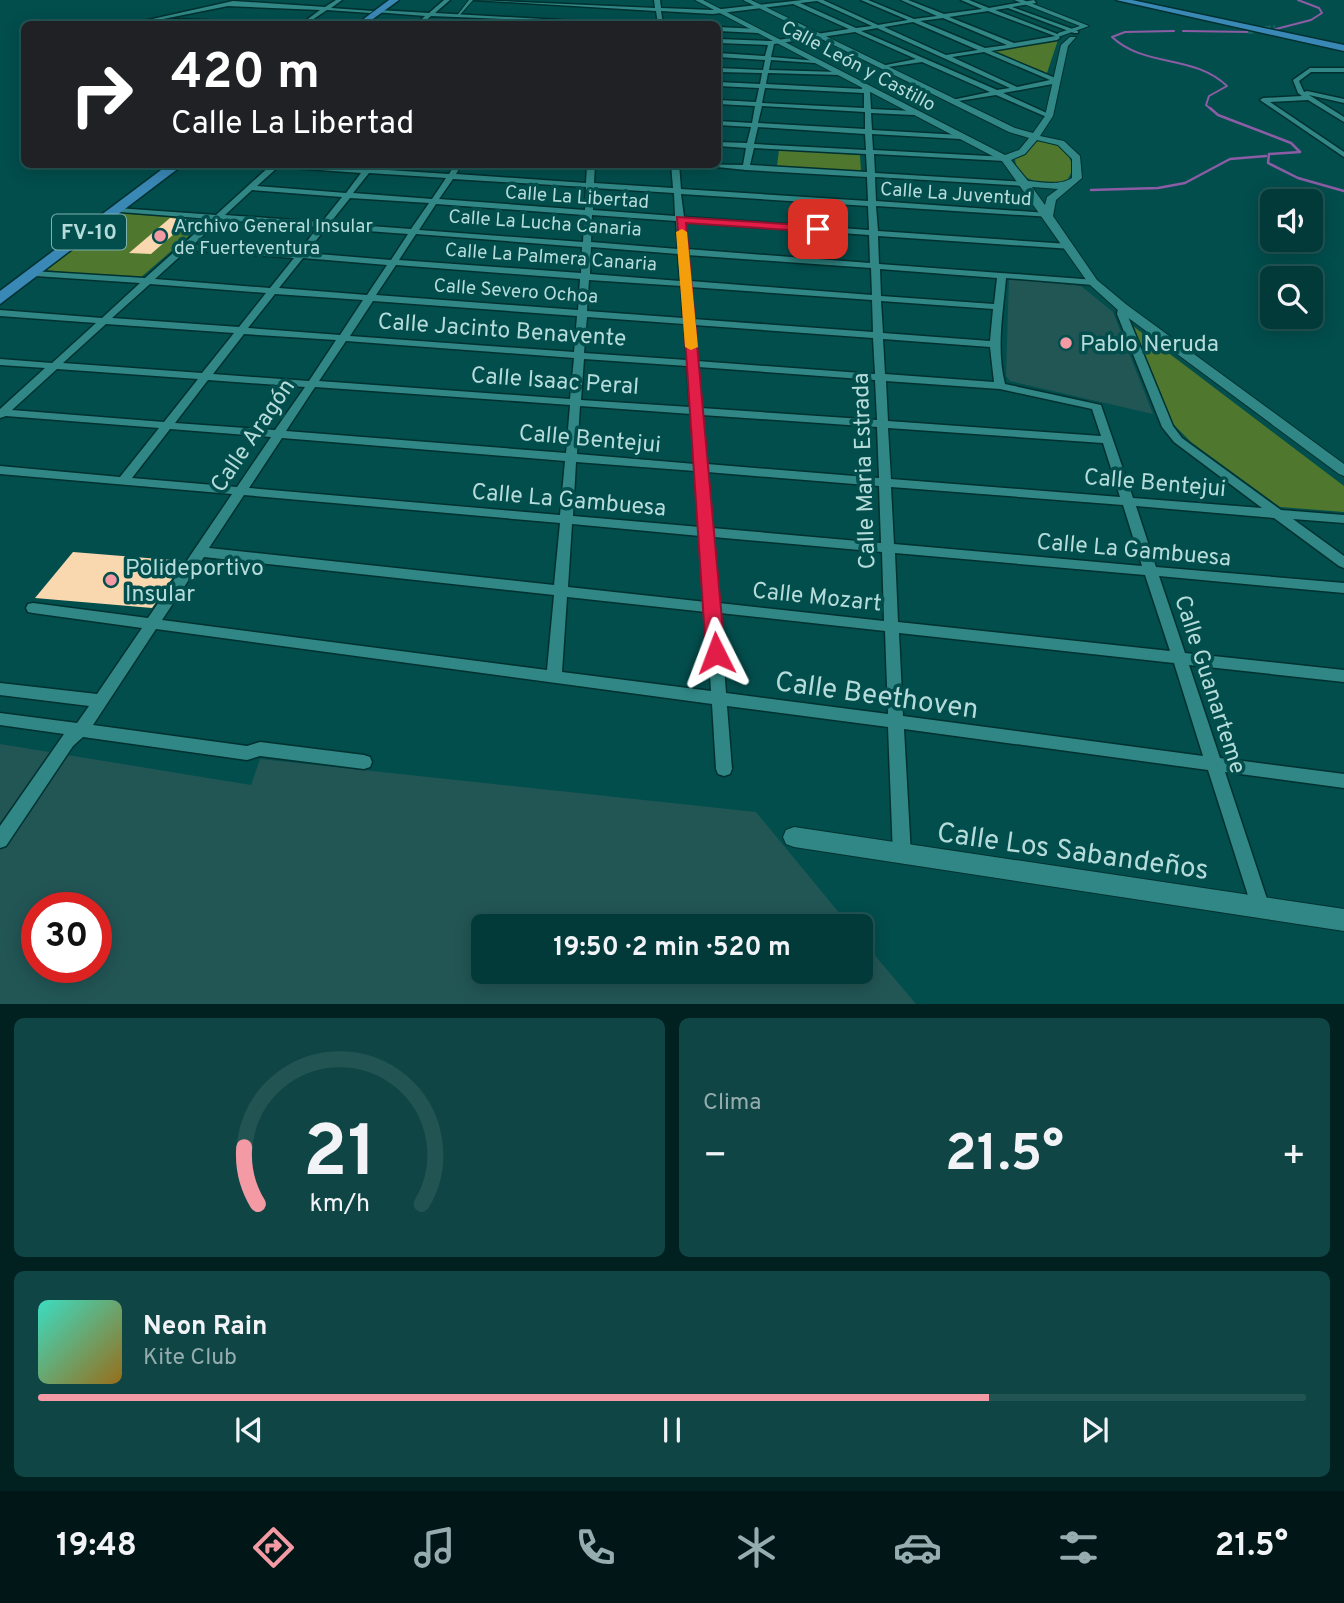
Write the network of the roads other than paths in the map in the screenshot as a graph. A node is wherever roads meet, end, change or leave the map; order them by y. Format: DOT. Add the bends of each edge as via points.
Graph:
graph roads {
  1 [pos="243,0"];
  2 [pos="339,0"];
  3 [pos="447,0"];
  4 [pos="471,0"];
  5 [pos="477,0"];
  6 [pos="657,0"];
  7 [pos="698,0"];
  8 [pos="746,0"];
  9 [pos="818,0"];
  10 [pos="864,0"];
  11 [pos="904,0"];
  12 [pos="964,0"];
  13 [pos="1017,0"];
  14 [pos="1120,0"];
  15 [pos="500,1"];
  16 [pos="791,1"];
  17 [pos="225,2"];
  18 [pos="596,3"];
  19 [pos="1030,3"];
  20 [pos="383,5"];
  21 [pos="274,6"];
  22 [pos="1007,6"];
  23 [pos="760,7"];
  24 [pos="325,9"];
  25 [pos="658,9"];
  26 [pos="988,9"];
  27 [pos="720,11"];
  28 [pos="264,12"];
  29 [pos="432,15"];
  30 [pos="457,16"];
  31 [pos="944,16"];
  32 [pos="487,17"];
  33 [pos="255,18"];
  34 [pos="160,20"];
  35 [pos="154,21"];
  36 [pos="171,21"];
  37 [pos="196,21"];
  38 [pos="250,21"];
  39 [pos="307,21"];
  40 [pos="357,21"];
  41 [pos="364,21"];
  42 [pos="423,21"];
  43 [pos="484,21"];
  44 [pos="550,21"];
  45 [pos="597,21"];
  46 [pos="660,21"];
  47 [pos="912,21"];
  48 [pos="878,26"];
  49 [pos="721,29"];
  50 [pos="854,30"];
  51 [pos="758,31"];
  52 [pos="819,36"];
  53 [pos="1066,37"];
  54 [pos="721,41"];
  55 [pos="774,42"];
  56 [pos="1014,45"];
  57 [pos="1344,48"];
  58 [pos="981,50"];
  59 [pos="721,55"];
  60 [pos="945,57"];
  61 [pos="768,58"];
  62 [pos="815,61"];
  63 [pos="921,61"];
  64 [pos="883,67"];
  65 [pos="721,70"];
  66 [pos="1344,70"];
  67 [pos="765,72"];
  68 [pos="839,74"];
  69 [pos="1058,81"];
  70 [pos="721,84"];
  71 [pos="762,86"];
  72 [pos="865,89"];
  73 [pos="1017,89"];
  74 [pos="993,93"];
  75 [pos="1301,93"];
  76 [pos="1309,98"];
  77 [pos="1342,99"];
  78 [pos="954,101"];
  79 [pos="721,102"];
  80 [pos="758,104"];
  81 [pos="867,110"];
  82 [pos="913,113"];
  83 [pos="1344,120"];
  84 [pos="721,123"];
  85 [pos="754,125"];
  86 [pos="1051,125"];
  87 [pos="868,131"];
  88 [pos="1017,132"];
  89 [pos="960,137"];
  90 [pos="1035,137"];
  91 [pos="721,144"];
  92 [pos="749,146"];
  93 [pos="868,152"];
  94 [pos="985,155"];
  95 [pos="1344,155"];
  96 [pos="1077,158"];
  97 [pos="1005,159"];
  98 [pos="721,166"];
  99 [pos="157,168"];
  100 [pos="173,168"];
  101 [pos="273,168"];
  102 [pos="369,168"];
  103 [pos="456,168"];
  104 [pos="591,168"];
  105 [pos="675,168"];
  106 [pos="746,168"];
  107 [pos="871,175"];
  108 [pos="451,176"];
  109 [pos="1074,182"];
  110 [pos="1025,184"];
  111 [pos="591,186"];
  112 [pos="250,188"];
  113 [pos="678,191"];
  114 [pos="348,195"];
  115 [pos="435,201"];
  116 [pos="871,204"];
  117 [pos="120,209"];
  118 [pos="589,212"];
  119 [pos="1048,215"];
  120 [pos="219,216"];
  121 [pos="680,219"];
  122 [pos="326,223"];
  123 [pos="415,230"];
  124 [pos="873,233"];
  125 [pos="587,243"];
  126 [pos="184,247"];
  127 [pos="1069,247"];
  128 [pos="683,250"];
  129 [pos="301,255"];
  130 [pos="394,262"];
  131 [pos="874,265"];
  132 [pos="35,273"];
  133 [pos="1002,275"];
  134 [pos="585,276"];
  135 [pos="145,282"];
  136 [pos="1093,282"];
  137 [pos="686,284"];
  138 [pos="0,285"];
  139 [pos="272,291"];
  140 [pos="371,298"];
  141 [pos="877,298"];
  142 [pos="0,299"];
  143 [pos="999,307"];
  144 [pos="1123,308"];
  145 [pos="582,312"];
  146 [pos="0,313"];
  147 [pos="108,319"];
  148 [pos="689,321"];
  149 [pos="244,329"];
  150 [pos="880,335"];
  151 [pos="345,337"];
  152 [pos="994,344"];
  153 [pos="579,355"];
  154 [pos="0,362"];
  155 [pos="693,363"];
  156 [pos="55,366"];
  157 [pos="207,376"];
  158 [pos="879,377"];
  159 [pos="313,384"];
  160 [pos="1000,386"];
  161 [pos="575,403"];
  162 [pos="697,411"];
  163 [pos="1,413"];
  164 [pos="881,424"];
  165 [pos="167,425"];
  166 [pos="280,434"];
  167 [pos="1108,440"];
  168 [pos="571,457"];
  169 [pos="702,468"];
  170 [pos="0,470"];
  171 [pos="1344,471"];
  172 [pos="122,481"];
  173 [pos="884,482"];
  174 [pos="242,492"];
  175 [pos="1128,501"];
  176 [pos="1276,513"];
  177 [pos="1344,519"];
  178 [pos="567,520"];
  179 [pos="707,533"];
  180 [pos="887,548"];
  181 [pos="201,552"];
  182 [pos="1344,563"];
  183 [pos="1149,571"];
  184 [pos="1344,588"];
  185 [pos="561,591"];
  186 [pos="33,608"];
  187 [pos="713,608"];
  188 [pos="153,622"];
  189 [pos="890,627"];
  190 [pos="1178,658"];
  191 [pos="1344,676"];
  192 [pos="554,677"];
  193 [pos="0,689"];
  194 [pos="718,698"];
  195 [pos="100,701"];
  196 [pos="0,719"];
  197 [pos="894,723"];
  198 [pos="81,730"];
  199 [pos="364,762"];
  200 [pos="1213,765"];
  201 [pos="724,769"];
  202 [pos="1344,781"];
  203 [pos="794,837"];
  204 [pos="0,840"];
  205 [pos="902,855"];
  206 [pos="1261,908"];
  207 [pos="1344,920"];
  1 -- 17 [label="street"];
  2 -- 24 [label="street"];
  3 -- 29 [label="street"];
  4 -- 30 [label="street"];
  5 -- 15 [label="street"];
  6 -- 25 [label="street"];
  7 -- 27 [label="street, Calle León y Castillo"];
  8 -- 23 [label="street"];
  9 -- 16 [label="street"];
  9 -- 48 [label="street"];
  10 -- 47 [label="street"];
  11 -- 31 [label="street"];
  12 -- 26 [label="street"];
  13 -- 19 [label="street"];
  14 -- 57 [label="main road"];
  15 -- 18 [label="street"];
  15 -- 32 [label="street"];
  16 -- 23 [label="street"];
  16 -- 50 [label="street"];
  17 -- 21 [label="street"];
  17 -- 34 [label="street"];
  17 -- 37 [label="street"];
  18 -- 25 [label="street"];
  18 -- 45 [label="street"];
  19 -- 22 [label="street"];
  19 -- 53 [label="street" via="1086,26"];
  20 -- 24 [label="street"];
  20 -- 29 [label="street"];
  20 -- 40 [label="main road"];
  20 -- 41 [label="main road"];
  21 -- 24 [label="street"];
  21 -- 28 [label="street"];
  22 -- 26 [label="street"];
  22 -- 53 [label="street"];
  23 -- 27 [label="street"];
  23 -- 52 [label="street"];
  24 -- 39 [label="street"];
  25 -- 27 [label="street"];
  25 -- 46 [label="street"];
  26 -- 31 [label="street"];
  26 -- 53 [label="street"];
  27 -- 51 [label="street, Calle León y Castillo"];
  29 -- 30 [label="street"];
  29 -- 42 [label="street"];
  30 -- 32 [label="street"];
  31 -- 47 [label="street"];
  31 -- 56 [label="street"];
  32 -- 43 [label="street"];
  32 -- 44 [label="street"];
  33 -- 38 [label="street"];
  34 -- 35 [label="street"];
  34 -- 36 [label="street"];
  47 -- 48 [label="street"];
  47 -- 58 [label="street"];
  48 -- 50 [label="street"];
  48 -- 60 [label="street"];
  49 -- 51 [label="street"];
  50 -- 52 [label="street"];
  50 -- 63 [label="street"];
  51 -- 55 [label="street, Calle León y Castillo"];
  52 -- 55 [label="street"];
  52 -- 64 [label="street"];
  53 -- 56 [label="street"];
  53 -- 69 [label="street"];
  54 -- 55 [label="street"];
  55 -- 61 [label="street"];
  55 -- 62 [label="street, Calle León y Castillo"];
  56 -- 58 [label="street"];
  58 -- 60 [label="street"];
  58 -- 69 [label="street"];
  59 -- 61 [label="street"];
  60 -- 63 [label="street"];
  60 -- 73 [label="street"];
  61 -- 62 [label="street"];
  61 -- 67 [label="street"];
  62 -- 68 [label="street, Calle León y Castillo"];
  63 -- 64 [label="street"];
  63 -- 74 [label="street"];
  64 -- 78 [label="street"];
  65 -- 67 [label="street"];
  66 -- 75 [label="street" via="1303,73 1296,80"];
  67 -- 68 [label="street"];
  67 -- 71 [label="street"];
  68 -- 72 [label="street, Calle León y Castillo"];
  69 -- 73 [label="street"];
  69 -- 86 [label="street"];
  70 -- 71 [label="street"];
  71 -- 72 [label="street"];
  71 -- 80 [label="street"];
  72 -- 81 [label="street, Calle Maria Estrada"];
  72 -- 82 [label="street, Calle León y Castillo"];
  73 -- 74 [label="street"];
  74 -- 78 [label="street"];
  74 -- 86 [label="street"];
  75 -- 76 [label="street"];
  75 -- 77 [label="street"];
  76 -- 83 [label="street"];
  76 -- 95 [label="street" via="1263,100"];
  78 -- 88 [label="street"];
  79 -- 80 [label="street"];
  80 -- 81 [label="street"];
  80 -- 85 [label="street"];
  81 -- 82 [label="street"];
  81 -- 87 [label="street, Calle Maria Estrada"];
  82 -- 89 [label="street, Calle León y Castillo"];
  84 -- 85 [label="street"];
  85 -- 87 [label="street"];
  85 -- 92 [label="street"];
  86 -- 88 [label="street" via="1032,133"];
  86 -- 90 [label="street"];
  86 -- 96 [label="street"];
  87 -- 89 [label="street"];
  87 -- 93 [label="street, Calle Maria Estrada"];
  88 -- 90 [label="street"];
  89 -- 94 [label="street, Calle León y Castillo"];
  90 -- 96 [label="street" via="1061,143"];
  90 -- 97 [label="street" via="1023,152"];
  91 -- 92 [label="street"];
  92 -- 93 [label="street"];
  92 -- 106 [label="street"];
  93 -- 94 [label="street"];
  93 -- 107 [label="street, Calle Maria Estrada"];
  94 -- 97 [label="street, Calle León y Castillo"];
  96 -- 109 [label="street"];
  97 -- 110 [label="street"];
  98 -- 106 [label="street"];
  99 -- 138 [label="main road, FV-10"];
  100 -- 117 [label="main road, FV-10"];
  101 -- 112 [label="street"];
  102 -- 108 [label="street, Calle La Juventud"];
  102 -- 114 [label="street"];
  103 -- 108 [label="street, Calle Aragón"];
  104 -- 111 [label="street"];
  105 -- 113 [label="street"];
  106 -- 107 [label="street"];
  107 -- 110 [label="street"];
  107 -- 116 [label="street, Calle Maria Estrada"];
  108 -- 111 [label="street, Calle La Juventud"];
  108 -- 115 [label="street, Calle Aragón"];
  109 -- 110 [label="street" via="1062,186"];
  109 -- 119 [label="street" via="1051,199"];
  110 -- 119 [label="street"];
  111 -- 113 [label="street, Calle La Juventud"];
  111 -- 118 [label="street"];
  112 -- 114 [label="street, Calle La Libertad"];
  112 -- 120 [label="street"];
  113 -- 116 [label="street, Calle La Juventud"];
  113 -- 121 [label="street"];
  114 -- 115 [label="street, Calle La Libertad"];
  114 -- 122 [label="street"];
  115 -- 118 [label="street, Calle La Libertad"];
  115 -- 123 [label="street, Calle Aragón"];
  116 -- 119 [label="street, Calle La Juventud"];
  116 -- 124 [label="street, Calle Maria Estrada"];
  117 -- 120 [label="street, Calle La Lucha Canaria"];
  117 -- 132 [label="main road, FV-10"];
  118 -- 121 [label="street, Calle La Libertad"];
  118 -- 125 [label="street"];
  119 -- 127 [label="street"];
  120 -- 122 [label="street, Calle La Lucha Canaria"];
  120 -- 126 [label="street"];
  121 -- 124 [label="street, Calle La Libertad"];
  121 -- 128 [label="street"];
  122 -- 123 [label="street, Calle La Lucha Canaria"];
  122 -- 129 [label="street"];
  123 -- 125 [label="street, Calle La Lucha Canaria"];
  123 -- 130 [label="street, Calle Aragón"];
  124 -- 127 [label="street, Calle La Libertad"];
  124 -- 131 [label="street, Calle Maria Estrada"];
  125 -- 128 [label="street, Calle La Lucha Canaria"];
  125 -- 134 [label="street"];
  126 -- 129 [label="street, Calle La Palmera Canaria"];
  126 -- 135 [label="street"];
  127 -- 136 [label="street"];
  128 -- 131 [label="street, Calle La Lucha Canaria"];
  128 -- 137 [label="street"];
  129 -- 130 [label="street, Calle La Palmera Canaria"];
  129 -- 139 [label="street"];
  130 -- 134 [label="street, Calle La Palmera Canaria"];
  130 -- 140 [label="street, Calle Aragón"];
  131 -- 133 [label="street, Calle La Lucha Canaria"];
  131 -- 141 [label="street, Calle Maria Estrada"];
  132 -- 135 [label="street, Calle Severo Ochoa"];
  132 -- 142 [label="main road, FV-10"];
  133 -- 136 [label="street, Calle La Lucha Canaria"];
  133 -- 143 [label="street"];
  134 -- 137 [label="street, Calle La Palmera Canaria"];
  134 -- 145 [label="street"];
  135 -- 139 [label="street, Calle Severo Ochoa"];
  135 -- 147 [label="street"];
  136 -- 144 [label="street"];
  137 -- 141 [label="street, Calle La Palmera Canaria"];
  137 -- 148 [label="street"];
  139 -- 140 [label="street, Calle Severo Ochoa"];
  139 -- 149 [label="street"];
  140 -- 145 [label="street, Calle Severo Ochoa"];
  140 -- 151 [label="street, Calle Aragón"];
  141 -- 143 [label="street, Calle La Palmera Canaria"];
  141 -- 150 [label="street, Calle Maria Estrada"];
  143 -- 152 [label="street"];
  144 -- 171 [label="street"];
  144 -- 176 [label="street" via="1168,427 1178,440"];
  145 -- 148 [label="street, Calle Severo Ochoa"];
  145 -- 153 [label="street"];
  146 -- 147 [label="street, Calle Jacinto Benavente"];
  147 -- 149 [label="street, Calle Jacinto Benavente"];
  147 -- 156 [label="street"];
  148 -- 150 [label="street, Calle Severo Ochoa"];
  148 -- 155 [label="street"];
  149 -- 151 [label="street, Calle Jacinto Benavente"];
  149 -- 157 [label="street"];
  150 -- 152 [label="street, Calle Severo Ochoa"];
  150 -- 158 [label="street, Calle Maria Estrada"];
  151 -- 153 [label="street, Calle Jacinto Benavente"];
  151 -- 159 [label="street, Calle Aragón"];
  152 -- 160 [label="street"];
  153 -- 155 [label="street, Calle Jacinto Benavente"];
  153 -- 161 [label="street"];
  154 -- 156 [label="street, Calle Isaac Peral"];
  155 -- 158 [label="street, Calle Jacinto Benavente"];
  155 -- 162 [label="street"];
  156 -- 157 [label="street, Calle Isaac Peral"];
  156 -- 163 [label="street"];
  157 -- 159 [label="street, Calle Isaac Peral"];
  157 -- 165 [label="street"];
  158 -- 160 [label="street, Calle Jacinto Benavente"];
  158 -- 164 [label="street, Calle Maria Estrada"];
  159 -- 161 [label="street, Calle Isaac Peral"];
  159 -- 166 [label="street, Calle Aragón"];
  160 -- 167 [label="street, Calle Guanarteme" via="1097,407"];
  161 -- 162 [label="street, Calle Isaac Peral"];
  161 -- 168 [label="street"];
  162 -- 164 [label="street, Calle Isaac Peral"];
  162 -- 169 [label="street"];
  163 -- 165 [label="street, Calle Bentejui"];
  164 -- 167 [label="street, Calle Isaac Peral"];
  164 -- 173 [label="street, Calle Maria Estrada"];
  165 -- 166 [label="street, Calle Bentejui"];
  165 -- 172 [label="street"];
  166 -- 168 [label="street, Calle Bentejui"];
  166 -- 174 [label="street, Calle Aragón"];
  167 -- 175 [label="street, Calle Guanarteme"];
  168 -- 169 [label="street, Calle Bentejui"];
  168 -- 178 [label="street"];
  169 -- 173 [label="street, Calle Bentejui"];
  169 -- 179 [label="street"];
  170 -- 172 [label="street, Calle La Gambuesa"];
  172 -- 174 [label="street, Calle La Gambuesa"];
  173 -- 175 [label="street, Calle Bentejui"];
  173 -- 180 [label="street, Calle Maria Estrada"];
  174 -- 178 [label="street, Calle La Gambuesa"];
  174 -- 181 [label="street, Calle Aragón"];
  175 -- 176 [label="street, Calle Bentejui"];
  175 -- 183 [label="street, Calle Guanarteme"];
  176 -- 177 [label="street, Calle Bentejui"];
  176 -- 182 [label="street"];
  178 -- 179 [label="street, Calle La Gambuesa"];
  178 -- 185 [label="street"];
  179 -- 180 [label="street, Calle La Gambuesa"];
  179 -- 187 [label="street"];
  180 -- 183 [label="street, Calle La Gambuesa"];
  180 -- 189 [label="street, Calle Maria Estrada"];
  181 -- 185 [label="street, Calle Mozart"];
  181 -- 188 [label="street, Calle Aragón"];
  183 -- 184 [label="street, Calle La Gambuesa"];
  183 -- 190 [label="street, Calle Guanarteme"];
  185 -- 187 [label="street, Calle Mozart"];
  185 -- 192 [label="street"];
  186 -- 188 [label="street"];
  187 -- 189 [label="street, Calle Mozart"];
  187 -- 194 [label="street"];
  188 -- 192 [label="street, Calle Beethoven"];
  188 -- 195 [label="street, Calle Aragón"];
  189 -- 190 [label="street, Calle Mozart"];
  189 -- 197 [label="street, Calle Maria Estrada"];
  190 -- 191 [label="street, Calle Mozart"];
  190 -- 200 [label="street, Calle Guanarteme"];
  192 -- 194 [label="street, Calle Beethoven"];
  193 -- 195 [label="street"];
  194 -- 197 [label="street, Calle Beethoven"];
  194 -- 201 [label="street"];
  195 -- 198 [label="street, Calle Aragón"];
  196 -- 198 [label="street"];
  197 -- 200 [label="street, Calle Beethoven"];
  197 -- 205 [label="street, Calle Maria Estrada"];
  198 -- 199 [label="street"];
  198 -- 204 [label="street, Calle Aragón" via="67,741"];
  200 -- 202 [label="street, Calle Beethoven"];
  200 -- 206 [label="street, Calle Guanarteme"];
  203 -- 205 [label="street, Calle Los Sabandeños"];
  205 -- 206 [label="street, Calle Los Sabandeños"];
  206 -- 207 [label="street, Calle Los Sabandeños"];
}
